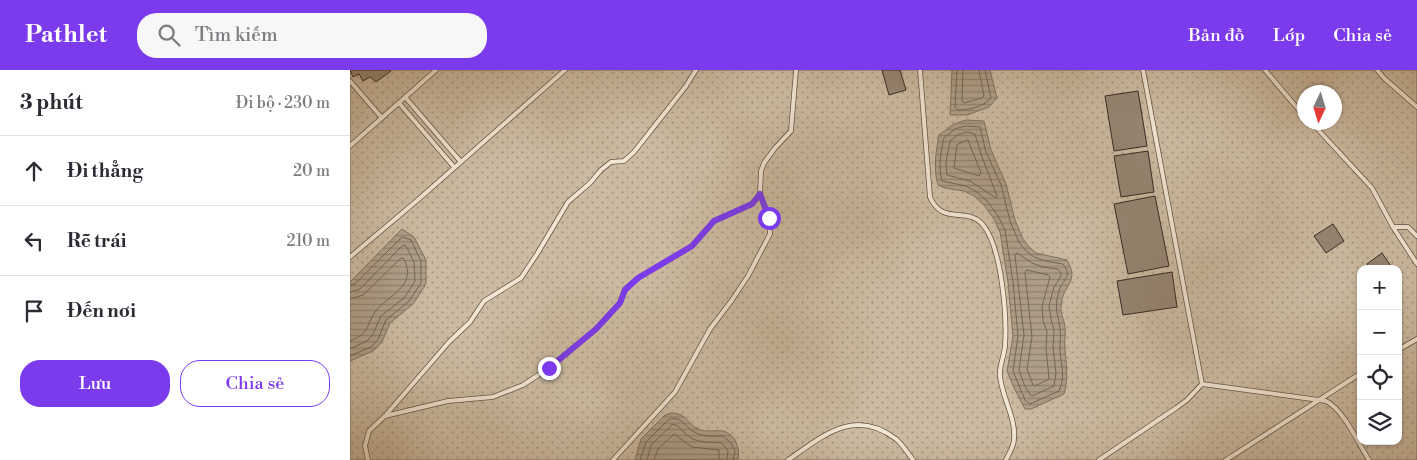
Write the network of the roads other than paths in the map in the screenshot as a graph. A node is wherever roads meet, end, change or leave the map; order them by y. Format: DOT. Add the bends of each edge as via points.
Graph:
graph roads {
  1 [pos="436,70"];
  2 [pos="565,70"];
  3 [pos="696,70"];
  4 [pos="796,70"];
  5 [pos="920,70"];
  6 [pos="1143,70"];
  7 [pos="1265,70"];
  8 [pos="1377,70"];
  9 [pos="350,81"];
  10 [pos="405,97"];
  11 [pos="399,103"];
  12 [pos="1417,107"];
  13 [pos="1297,108"];
  14 [pos="382,118"];
  15 [pos="1318,130"];
  16 [pos="350,146"];
  17 [pos="461,162"];
  18 [pos="454,167"];
  19 [pos="760,194"];
  20 [pos="1393,227"];
  21 [pos="1417,236"];
  22 [pos="350,257"];
  23 [pos="1417,264"];
  24 [pos="1417,338"];
  25 [pos="1402,347"];
  26 [pos="1357,376"];
  27 [pos="1202,384"];
  28 [pos="1318,400"];
  29 [pos="385,416"];
  30 [pos="368,460"];
  31 [pos="613,460"];
  32 [pos="788,460"];
  33 [pos="913,460"];
  34 [pos="1006,460"];
  35 [pos="1099,460"];
  36 [pos="1226,460"];
  37 [pos="1369,460"];
  1 -- 10 [label="lane"];
  2 -- 17 [label="lane"];
  3 -- 29 [label="lane" via="634,152 624,161 611,162 568,202 521,278 484,301 470,322"];
  4 -- 19 [label="lane" via="791,131 764,163"];
  5 -- 34 [label="lane" via="932,203 941,212 972,217 982,224 996,252 1005,346 1000,370 1001,385 1013,424 1014,440"];
  6 -- 27 [label="lane"];
  7 -- 13 [label="lane"];
  8 -- 12 [label="lane"];
  9 -- 14 [label="lane"];
  10 -- 11 [label="lane"];
  10 -- 17 [label="lane"];
  11 -- 14 [label="lane"];
  11 -- 18 [label="lane"];
  14 -- 16 [label="lane"];
  15 -- 20 [label="lane" via="1372,188"];
  17 -- 18 [label="lane"];
  18 -- 22 [label="lane"];
  19 -- 29 [label="lane" via="752,204 714,221 692,246 638,278 596,329 523,385 493,397 448,401"];
  19 -- 31 [label="lane" via="769,218 770,234 748,276 710,329 675,392"];
  20 -- 21 [label="lane" via="1408,227"];
  20 -- 23 [label="lane"];
  24 -- 25 [label="lane"];
  26 -- 28 [label="lane"];
  27 -- 28 [label="lane"];
  27 -- 35 [label="lane" via="1187,400"];
  28 -- 36 [label="lane"];
  28 -- 37 [label="lane" via="1332,405 1339,412"];
  29 -- 30 [label="lane" via="368,431 365,446"];
  32 -- 33 [label="lane" via="824,436 850,424 870,426 897,440"];
}
